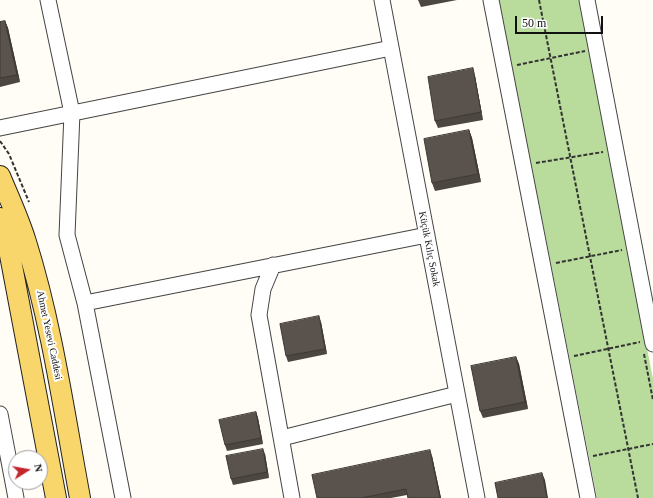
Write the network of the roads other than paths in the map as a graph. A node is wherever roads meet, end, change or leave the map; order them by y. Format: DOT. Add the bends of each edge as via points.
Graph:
graph roads {
  1 [pos="48,0"];
  2 [pos="382,0"];
  3 [pos="491,0"];
  4 [pos="587,0"];
  5 [pos="391,48"];
  6 [pos="72,114"];
  7 [pos="0,128"];
  8 [pos="0,176"];
  9 [pos="0,218"];
  10 [pos="427,235"];
  11 [pos="273,266"];
  12 [pos="85,303"];
  13 [pos="653,342"];
  14 [pos="457,394"];
  15 [pos="0,414"];
  16 [pos="282,438"];
  17 [pos="16,498"];
  18 [pos="56,498"];
  19 [pos="80,498"];
  20 [pos="123,498"];
  21 [pos="292,498"];
  22 [pos="477,498"];
  23 [pos="588,498"];
  1 -- 6 [label="street"];
  2 -- 5 [label="street, Küçük Kılıç Sokak"];
  3 -- 23 [label="street"];
  4 -- 13 [label="street"];
  5 -- 6 [label="street"];
  5 -- 10 [label="street, Küçük Kılıç Sokak"];
  6 -- 7 [label="street"];
  6 -- 12 [label="street" via="67,236"];
  8 -- 19 [label="main road, Ahmet Yesevi Caddesi" via="26,241 41,297"];
  9 -- 18 [label="main road" via="6,234"];
  10 -- 11 [label="street"];
  10 -- 14 [label="street, Küçük Kılıç Sokak"];
  11 -- 12 [label="street"];
  11 -- 16 [label="street" via="263,289 259,315"];
  12 -- 20 [label="street"];
  14 -- 16 [label="street"];
  14 -- 22 [label="street, Küçük Kılıç Sokak"];
  15 -- 17 [label="street"];
  16 -- 21 [label="street"];
}
